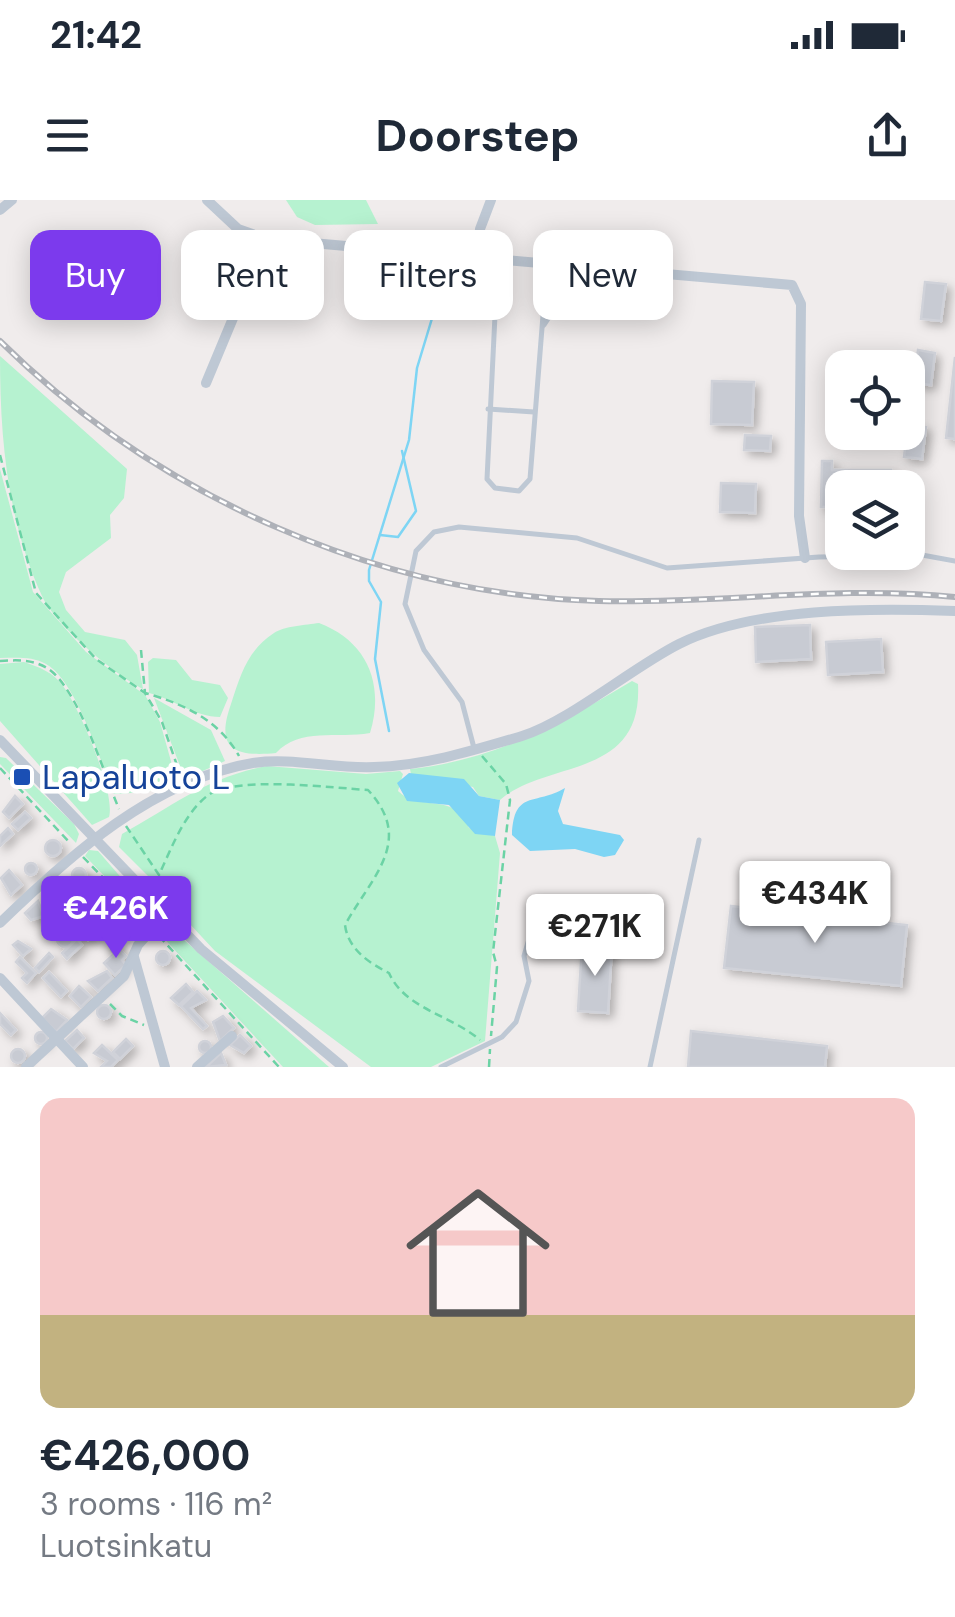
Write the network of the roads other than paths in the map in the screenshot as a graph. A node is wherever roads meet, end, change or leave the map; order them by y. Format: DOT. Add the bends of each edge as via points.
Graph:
graph roads {
  1 [pos="12,200"];
  2 [pos="207,200"];
  3 [pos="491,200"];
  4 [pos="0,210"];
  5 [pos="241,230"];
  6 [pos="480,230"];
  7 [pos="673,273"];
  8 [pos="232,320"];
  9 [pos="494,320"];
  10 [pos="543,320"];
  11 [pos="547,320"];
  12 [pos="542,328"];
  13 [pos="206,382"];
  14 [pos="488,410"];
  15 [pos="536,412"];
  16 [pos="805,558"];
  17 [pos="955,561"];
  18 [pos="955,611"];
  19 [pos="1,744"];
  20 [pos="474,748"];
  21 [pos="94,838"];
  22 [pos="698,840"];
  23 [pos="166,914"];
  24 [pos="534,922"];
  25 [pos="0,923"];
  26 [pos="134,956"];
  27 [pos="0,978"];
  28 [pos="232,1036"];
  29 [pos="56,1038"];
  30 [pos="341,1066"];
  31 [pos="26,1067"];
  32 [pos="82,1067"];
  33 [pos="165,1067"];
  34 [pos="197,1067"];
  35 [pos="441,1067"];
  36 [pos="650,1067"];
  1 -- 4 [label="street"];
  2 -- 5 [label="street"];
  3 -- 6 [label="street"];
  7 -- 16 [label="street" via="778,280 796,290"];
  8 -- 13 [label="street"];
  9 -- 14 [label="lane"];
  10 -- 12 [label="lane"];
  11 -- 12 [label="lane"];
  12 -- 15 [label="lane"];
  14 -- 15 [label="lane"];
  14 -- 15 [label="lane" via="487,479 495,488 519,491 530,478"];
  16 -- 17 [label="lane" via="922,555"];
  16 -- 20 [label="lane" via="667,568 577,538 459,527 434,532 416,552 405,604 424,650 462,702"];
  18 -- 20 [label="street" via="859,610 728,624 678,645 528,734"];
  19 -- 21 [label="street"];
  20 -- 21 [label="street" via="375,767 245,766 184,785"];
  21 -- 23 [label="street"];
  21 -- 25 [label="street"];
  22 -- 36 [label="lane"];
  23 -- 26 [label="street"];
  23 -- 30 [label="street"];
  24 -- 35 [label="lane" via="524,956 529,982 522,1006 502,1037"];
  26 -- 29 [label="street" via="128,970"];
  26 -- 33 [label="street"];
  27 -- 29 [label="street"];
  28 -- 34 [label="street"];
  29 -- 31 [label="street"];
  29 -- 32 [label="street"];
}
